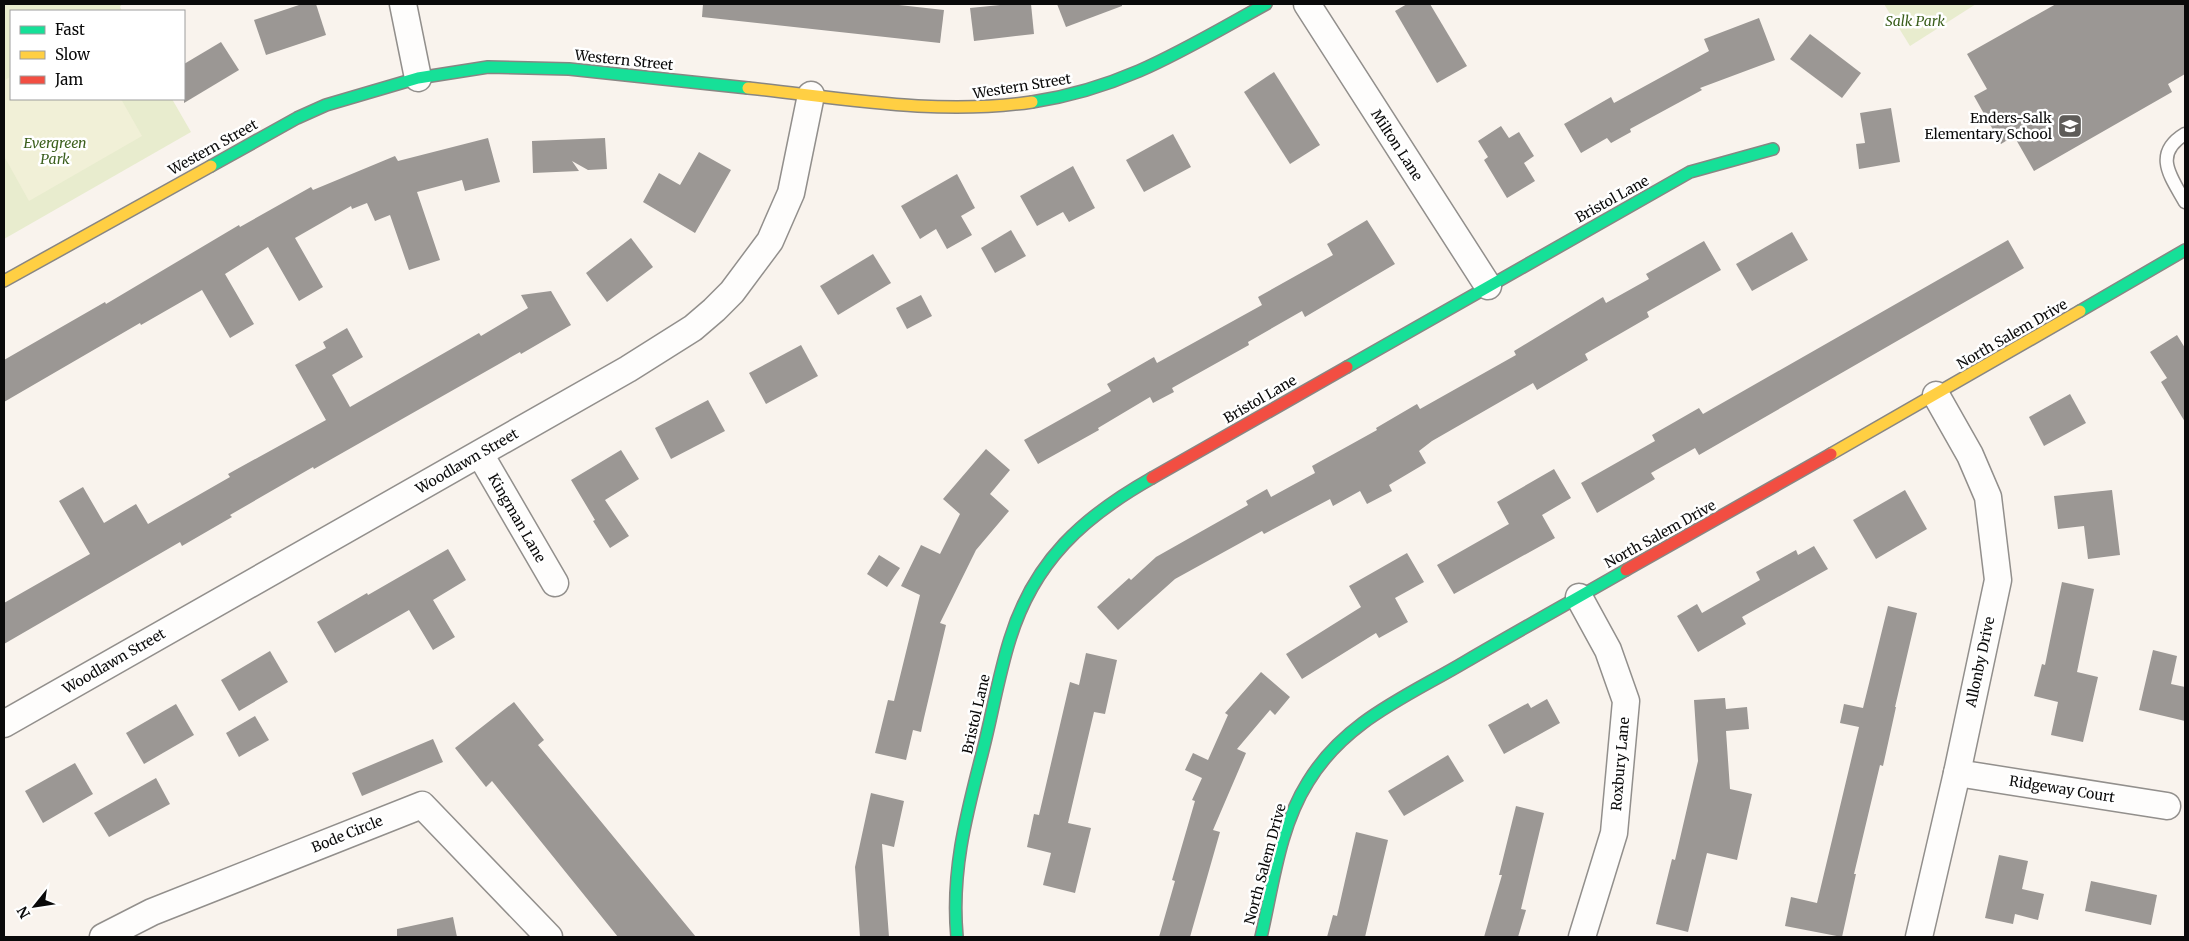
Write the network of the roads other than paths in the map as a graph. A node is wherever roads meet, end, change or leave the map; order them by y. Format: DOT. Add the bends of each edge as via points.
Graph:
graph roads {
  1 [pos="403,4"];
  2 [pos="1266,4"];
  3 [pos="1307,4"];
  4 [pos="418,78"];
  5 [pos="811,95"];
  6 [pos="2185,134"];
  7 [pos="1773,149"];
  8 [pos="2185,202"];
  9 [pos="2185,250"];
  10 [pos="4,281"];
  11 [pos="1488,286"];
  12 [pos="1936,395"];
  13 [pos="480,454"];
  14 [pos="555,583"];
  15 [pos="1579,597"];
  16 [pos="4,724"];
  17 [pos="1957,773"];
  18 [pos="2167,806"];
  19 [pos="103,937"];
  20 [pos="549,937"];
  21 [pos="957,937"];
  22 [pos="1261,937"];
  23 [pos="1582,937"];
  24 [pos="1919,937"];
  1 -- 4 [label="street"];
  2 -- 5 [label="street, Western Street" via="1154,66 1090,90 1042,100 967,109"];
  3 -- 11 [label="street, Milton Lane"];
  4 -- 5 [label="street, Western Street" via="488,68 569,69"];
  4 -- 10 [label="street, Western Street" via="326,105 297,118"];
  5 -- 13 [label="street, Woodlawn Street" via="791,193 782,216 770,241 732,292 693,328"];
  6 -- 8 [label="lane" via="2172,144 2166,166"];
  7 -- 11 [label="street, Bristol Lane" via="1690,172"];
  9 -- 12 [label="street, North Salem Drive"];
  11 -- 21 [label="street, Bristol Lane" via="1116,498 1067,539 1031,589 1004,663 959,852 953,899"];
  12 -- 15 [label="street, North Salem Drive"];
  12 -- 17 [label="street, Allonby Drive" via="1973,462 1988,497 1998,580"];
  13 -- 14 [label="street, Kingman Lane"];
  13 -- 16 [label="street, Woodlawn Street"];
  15 -- 22 [label="street, North Salem Drive" via="1376,714 1341,739 1317,767 1300,793 1291,815"];
  15 -- 23 [label="street, Roxbury Lane" via="1608,650 1626,702 1614,832"];
  17 -- 18 [label="street, Ridgeway Court"];
  17 -- 24 [label="street, Allonby Drive"];
  19 -- 20 [label="street, Bode Circle" via="152,912 422,805"];
}
